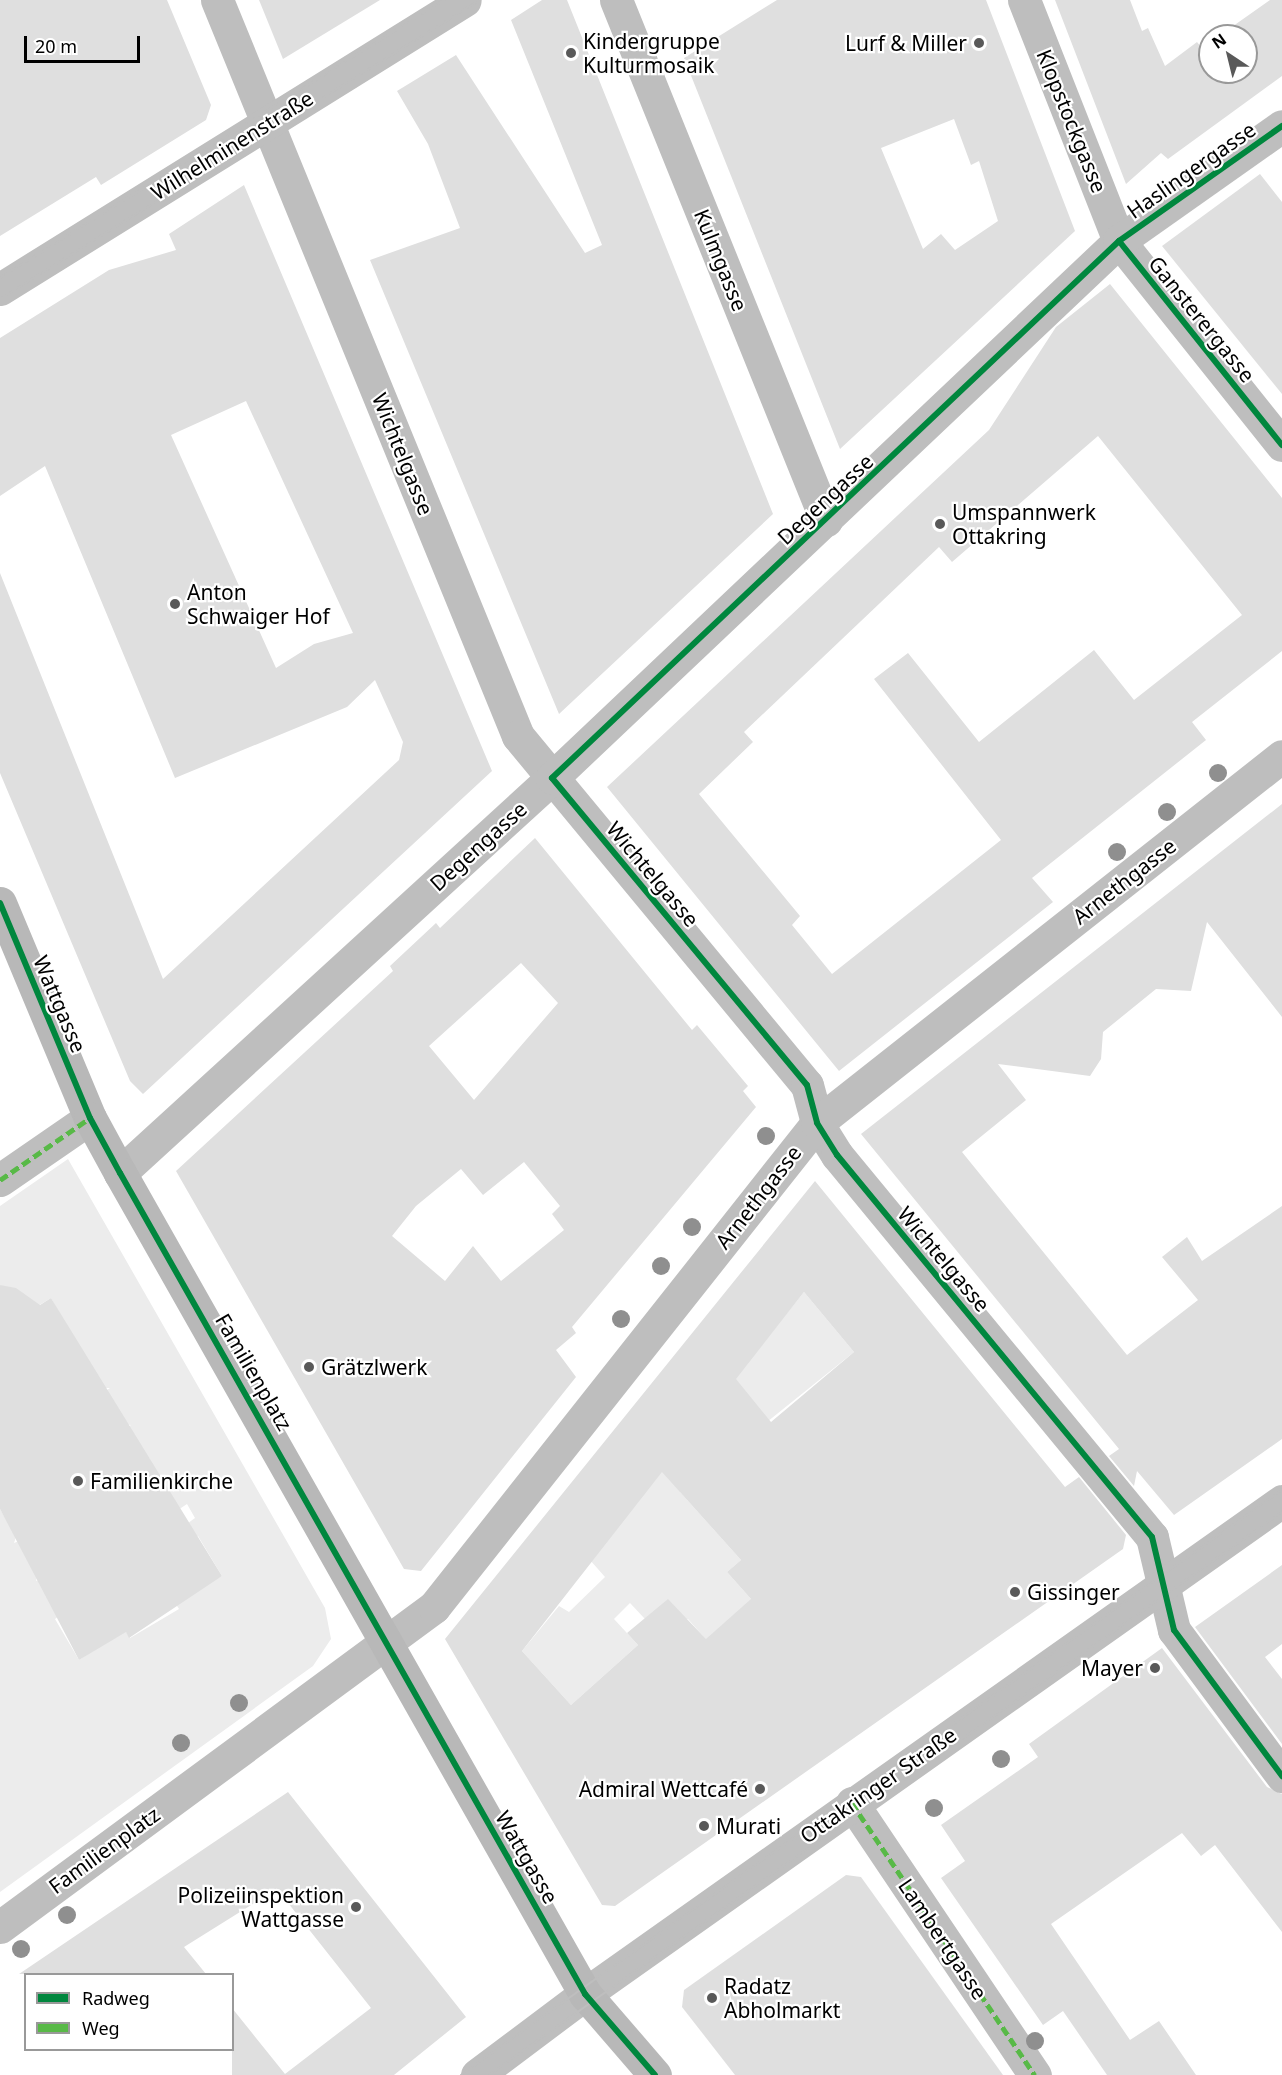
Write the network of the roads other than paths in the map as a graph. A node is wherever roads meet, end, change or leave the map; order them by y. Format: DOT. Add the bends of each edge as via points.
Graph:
graph roads {
  1 [pos="217,0"];
  2 [pos="465,0"];
  3 [pos="616,0"];
  4 [pos="1024,0"];
  5 [pos="268,123"];
  6 [pos="1282,126"];
  7 [pos="1119,241"];
  8 [pos="0,289"];
  9 [pos="1282,446"];
  10 [pos="826,520"];
  11 [pos="1282,756"];
  12 [pos="552,778"];
  13 [pos="0,903"];
  14 [pos="90,1118"];
  15 [pos="817,1123"];
  16 [pos="120,1173"];
  17 [pos="0,1180"];
  18 [pos="1282,1501"];
  19 [pos="1166,1583"];
  20 [pos="389,1642"];
  21 [pos="1282,1776"];
  22 [pos="852,1803"];
  23 [pos="0,1927"];
  24 [pos="585,1994"];
  25 [pos="477,2075"];
  26 [pos="655,2075"];
  27 [pos="1035,2075"];
  1 -- 5 [label="street, Wichtelgasse"];
  2 -- 5 [label="street, Wilhelminenstraße"];
  3 -- 10 [label="street, Kulmgasse"];
  4 -- 7 [label="street, Klopstockgasse"];
  5 -- 8 [label="street, Wilhelminenstraße"];
  5 -- 12 [label="street, Wichtelgasse" via="518,736"];
  6 -- 7 [label="street, Haslingergasse"];
  7 -- 9 [label="street, Gansterergasse"];
  7 -- 10 [label="street, Degengasse"];
  10 -- 12 [label="street, Degengasse"];
  11 -- 15 [label="street, Arnethgasse"];
  12 -- 15 [label="street, Wichtelgasse" via="807,1085"];
  12 -- 16 [label="street, Degengasse"];
  13 -- 14 [label="main road, Wattgasse"];
  14 -- 16 [label="main road, Familienplatz"];
  14 -- 17 [label="street"];
  15 -- 19 [label="street, Wichtelgasse" via="837,1155 1152,1537"];
  15 -- 20 [label="street, Arnethgasse" via="434,1606"];
  16 -- 20 [label="main road, Familienplatz"];
  18 -- 19 [label="street, Ottakringer Straße"];
  19 -- 21 [label="street, Wichtelgasse" via="1174,1630"];
  19 -- 22 [label="street, Ottakringer Straße"];
  20 -- 23 [label="street, Familienplatz"];
  20 -- 24 [label="main road, Wattgasse"];
  22 -- 24 [label="street, Ottakringer Straße"];
  22 -- 27 [label="street, Lambertgasse"];
  24 -- 25 [label="street, Ottakringer Straße"];
  24 -- 26 [label="main road, Wattgasse"];
}
